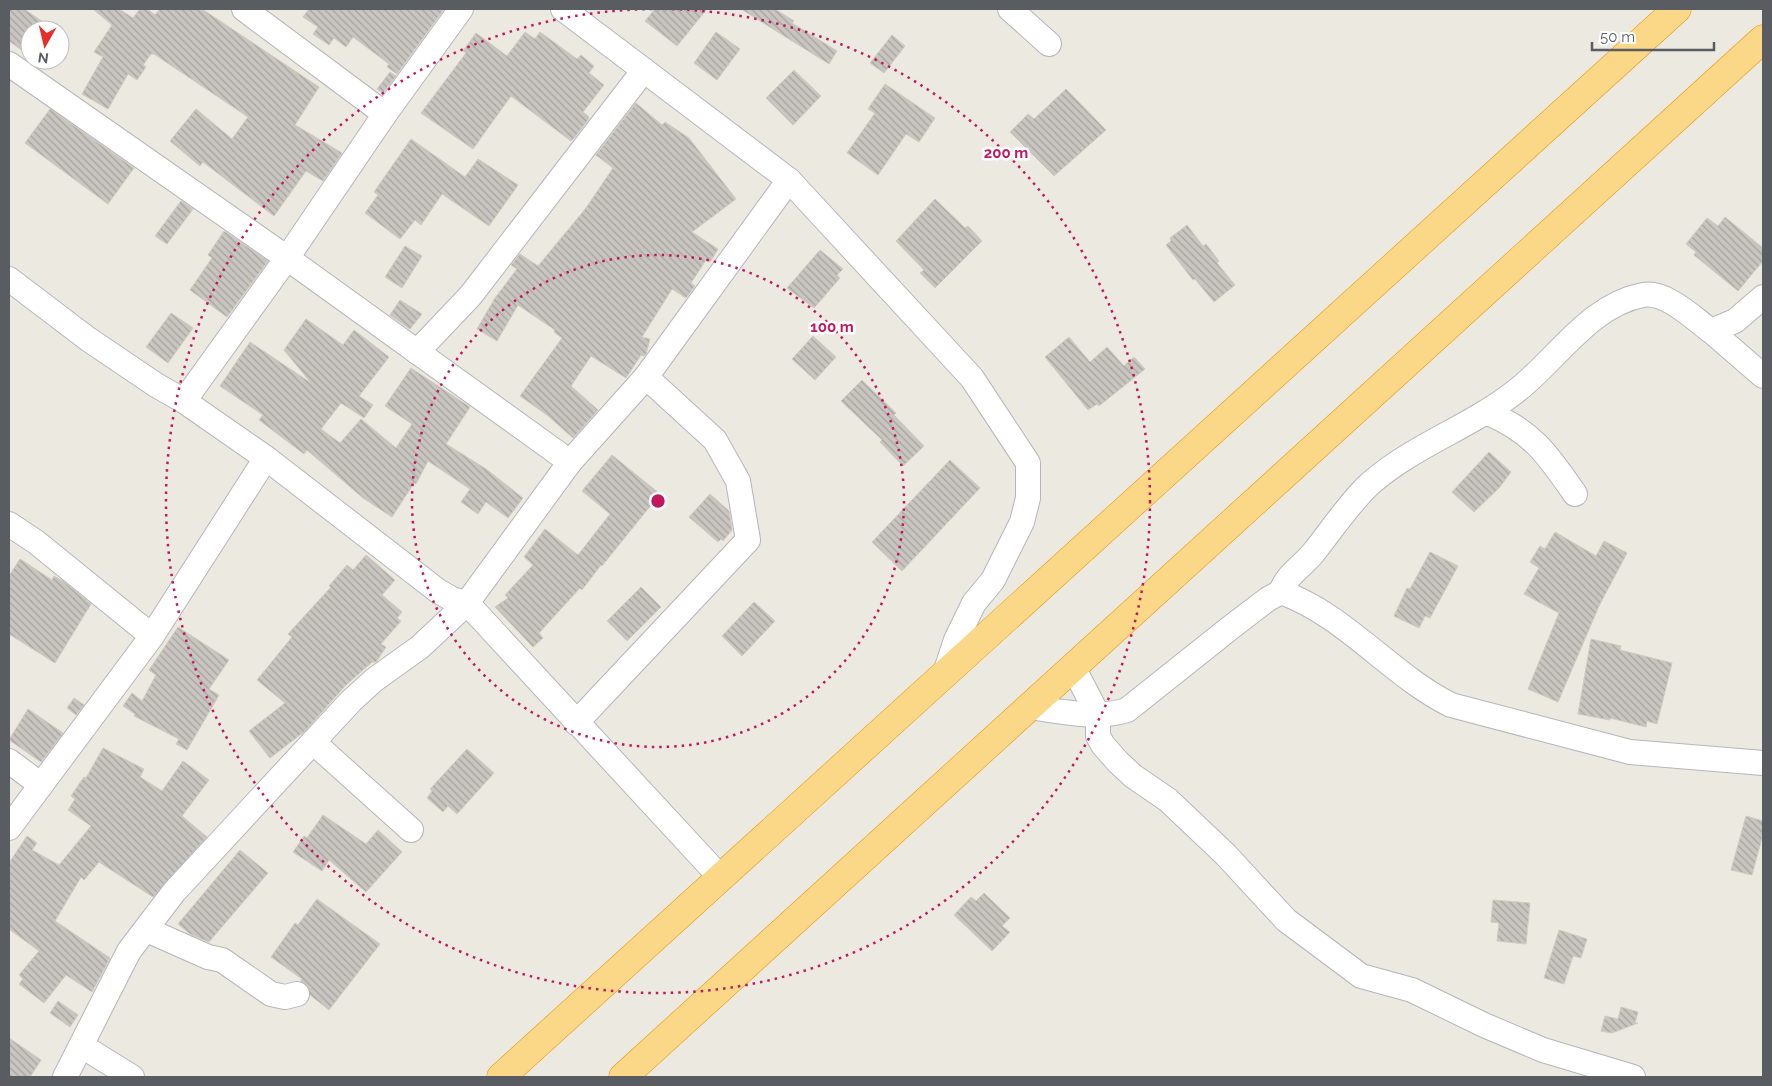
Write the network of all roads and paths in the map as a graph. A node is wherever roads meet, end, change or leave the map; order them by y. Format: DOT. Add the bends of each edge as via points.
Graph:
graph roads {
  1 [pos="244,9"];
  2 [pos="461,9"];
  3 [pos="563,9"];
  4 [pos="1010,9"];
  5 [pos="1677,9"];
  6 [pos="1763,40"];
  7 [pos="1049,44"];
  8 [pos="9,64"];
  9 [pos="644,70"];
  10 [pos="385,114"];
  11 [pos="788,180"];
  12 [pos="287,258"];
  13 [pos="9,279"];
  14 [pos="1763,298"];
  15 [pos="1711,331"];
  16 [pos="417,352"];
  17 [pos="1763,376"];
  18 [pos="646,377"];
  19 [pos="184,400"];
  20 [pos="1488,413"];
  21 [pos="266,458"];
  22 [pos="570,462"];
  23 [pos="1575,494"];
  24 [pos="9,524"];
  25 [pos="1281,592"];
  26 [pos="467,604"];
  27 [pos="152,636"];
  28 [pos="1073,667"];
  29 [pos="944,676"];
  30 [pos="1029,707"];
  31 [pos="1098,715"];
  32 [pos="576,723"];
  33 [pos="313,742"];
  34 [pos="9,761"];
  35 [pos="1763,763"];
  36 [pos="41,784"];
  37 [pos="9,828"];
  38 [pos="411,830"];
  39 [pos="721,878"];
  40 [pos="147,930"];
  41 [pos="297,994"];
  42 [pos="82,1046"];
  43 [pos="65,1077"];
  44 [pos="132,1077"];
  45 [pos="501,1077"];
  46 [pos="623,1077"];
  47 [pos="1633,1077"];
  1 -- 10 [label="street"];
  2 -- 10 [label="street"];
  3 -- 9 [label="street"];
  4 -- 7 [label="street"];
  5 -- 29 [label="highway"];
  6 -- 28 [label="highway"];
  8 -- 12 [label="street"];
  9 -- 11 [label="street"];
  9 -- 16 [label="street" via="471,295"];
  10 -- 12 [label="street"];
  11 -- 18 [label="street"];
  11 -- 29 [label="street" via="972,378 1028,463 1028,498 1022,522 993,580 970,610"];
  12 -- 16 [label="street"];
  12 -- 19 [label="street"];
  13 -- 19 [label="street" via="96,344"];
  14 -- 15 [label="street" via="1735,321"];
  15 -- 17 [label="street"];
  15 -- 20 [label="street" via="1655,294 1642,295 1601,313 1518,391"];
  16 -- 22 [label="street"];
  18 -- 22 [label="street"];
  18 -- 32 [label="street" via="715,440 738,481 748,540"];
  19 -- 21 [label="street"];
  20 -- 23 [label="street" via="1506,421 1541,448"];
  20 -- 25 [label="street" via="1411,454 1370,483 1307,561 1288,579"];
  21 -- 26 [label="street" via="438,591"];
  21 -- 27 [label="street"];
  22 -- 26 [label="street"];
  24 -- 27 [label="street"];
  25 -- 31 [label="street" via="1237,622 1127,710"];
  25 -- 35 [label="street" via="1301,599 1337,621 1404,677 1451,705 1630,752"];
  26 -- 32 [label="street"];
  26 -- 33 [label="street" via="420,647 374,680"];
  27 -- 36 [label="street"];
  28 -- 30 [label="highway"];
  28 -- 31 [label="street"];
  29 -- 39 [label="highway"];
  30 -- 31 [label="street"];
  30 -- 46 [label="highway"];
  31 -- 47 [label="street" via="1098,736 1118,762 1168,800 1226,855 1286,920 1361,976 1412,990 1543,1050"];
  32 -- 39 [label="street"];
  33 -- 38 [label="street"];
  33 -- 40 [label="street" via="174,892"];
  34 -- 36 [label="street"];
  36 -- 37 [label="street"];
  39 -- 45 [label="highway"];
  40 -- 41 [label="street" via="222,960 271,994 285,997"];
  40 -- 42 [label="street" via="129,951"];
  42 -- 43 [label="street"];
  42 -- 44 [label="street"];
}
